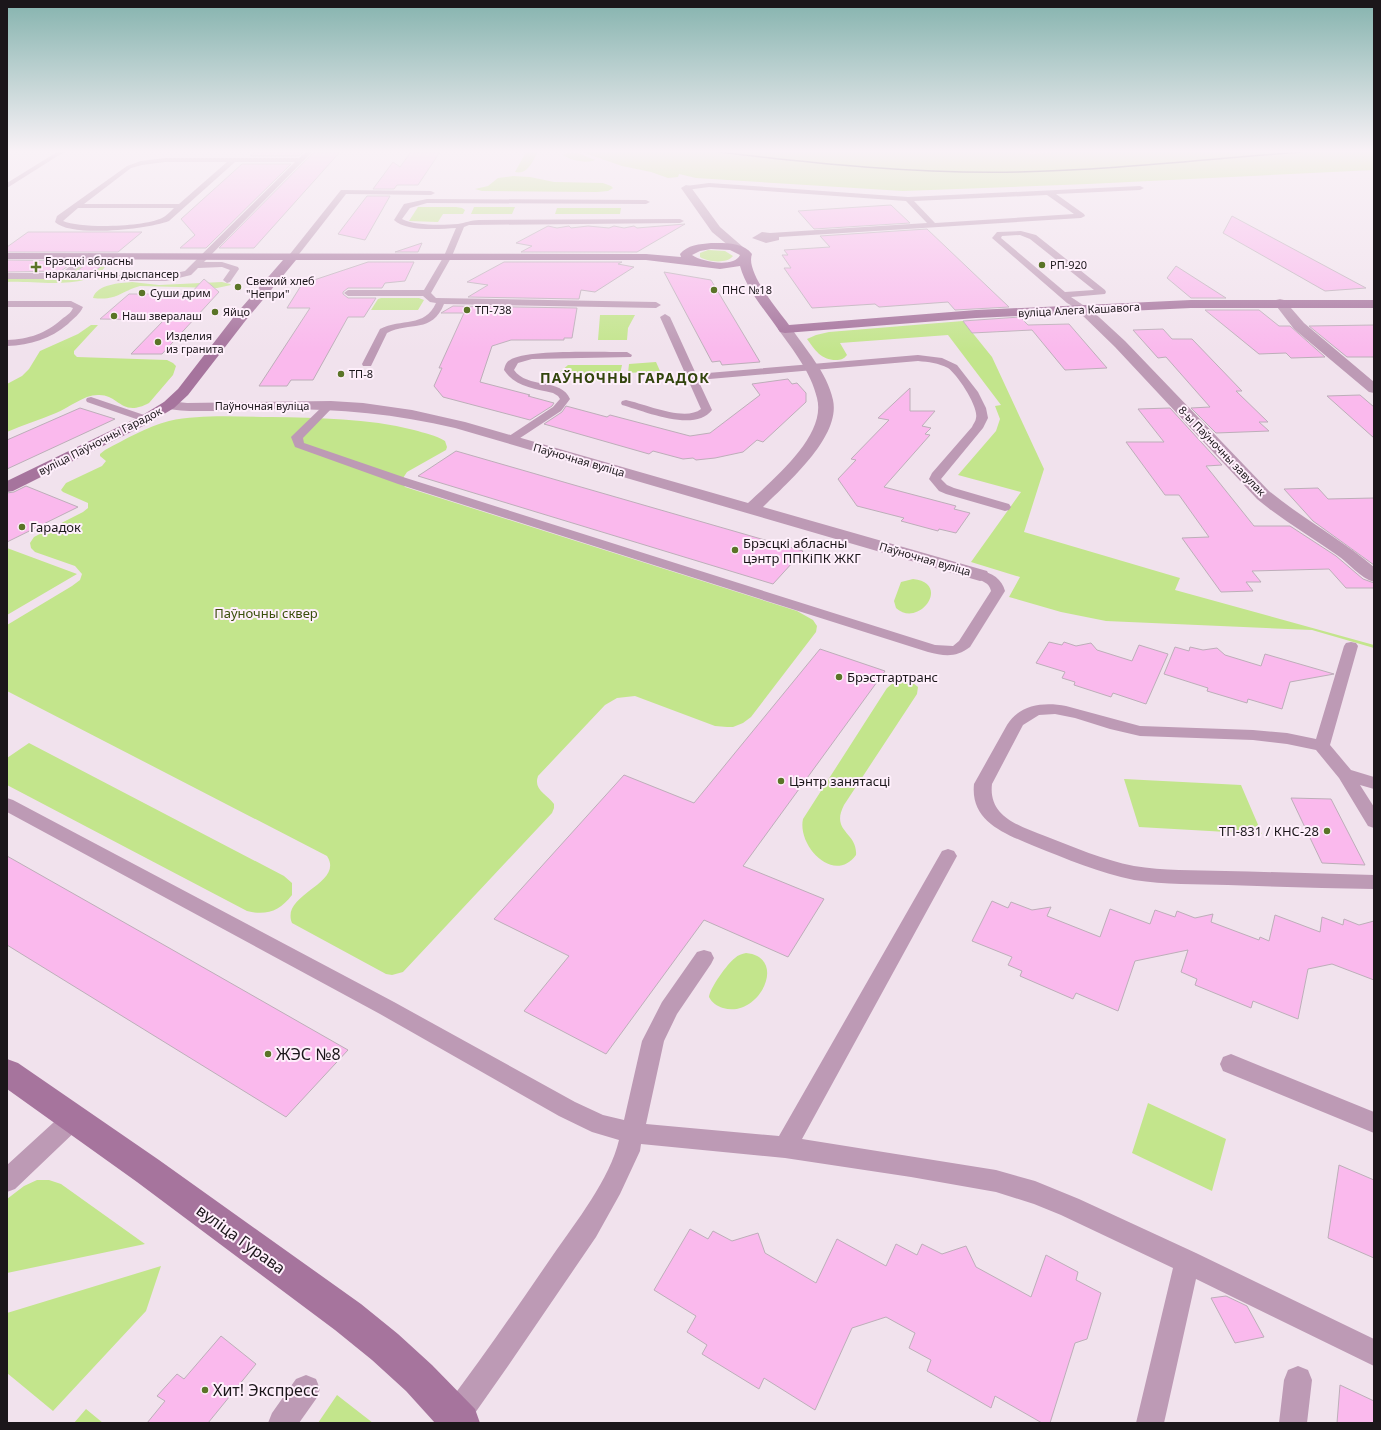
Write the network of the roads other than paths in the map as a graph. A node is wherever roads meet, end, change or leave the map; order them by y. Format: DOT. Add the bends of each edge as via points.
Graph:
graph roads {
  1 [pos="60,219"];
  2 [pos="165,219"];
  3 [pos="242,219"];
  4 [pos="322,219"];
  5 [pos="399,219"];
  6 [pos="496,219"];
  7 [pos="650,219"];
  8 [pos="708,219"];
  9 [pos="927,219"];
  10 [pos="1036,219"];
  11 [pos="680,221"];
  12 [pos="933,225"];
  13 [pos="461,226"];
  14 [pos="717,232"];
  15 [pos="771,234"];
  16 [pos="695,249"];
  17 [pos="742,254"];
  18 [pos="7,256"];
  19 [pos="89,256"];
  20 [pos="206,256"];
  21 [pos="292,256"];
  22 [pos="448,256"];
  23 [pos="653,257"];
  24 [pos="693,262"];
  25 [pos="198,265"];
  26 [pos="706,265"];
  27 [pos="7,276"];
  28 [pos="118,278"];
  29 [pos="227,280"];
  30 [pos="752,281"];
  31 [pos="348,293"];
  32 [pos="427,293"];
  33 [pos="1063,295"];
  34 [pos="442,301"];
  35 [pos="1280,303"];
  36 [pos="7,304"];
  37 [pos="1374,304"];
  38 [pos="656,305"];
  39 [pos="1083,310"];
  40 [pos="665,317"];
  41 [pos="785,329"];
  42 [pos="7,343"];
  43 [pos="626,355"];
  44 [pos="367,364"];
  45 [pos="811,368"];
  46 [pos="692,377"];
  47 [pos="1374,389"];
  48 [pos="91,400"];
  49 [pos="626,402"];
  50 [pos="169,405"];
  51 [pos="330,405"];
  52 [pos="146,419"];
  53 [pos="510,440"];
  54 [pos="7,487"];
  55 [pos="1005,507"];
  56 [pos="751,509"];
  57 [pos="980,575"];
  58 [pos="1374,576"];
  59 [pos="1351,646"];
  60 [pos="1322,746"];
  61 [pos="1345,774"];
  62 [pos="1374,783"];
  63 [pos="7,804"];
  64 [pos="1374,822"];
  65 [pos="948,856"];
  66 [pos="1374,882"];
  67 [pos="704,958"];
  68 [pos="1231,1064"];
  69 [pos="7,1072"];
  70 [pos="73,1119"];
  71 [pos="1374,1123"];
  72 [pos="633,1133"];
  73 [pos="785,1147"];
  74 [pos="7,1180"];
  75 [pos="1186,1262"];
  76 [pos="1374,1352"];
  77 [pos="1298,1380"];
  78 [pos="306,1390"];
  79 [pos="458,1420"];
  80 [pos="282,1423"];
  81 [pos="1150,1423"];
  82 [pos="1293,1423"];
  1 -- 2 [label="lane" via="59,222 72,227 143,226"];
  3 -- 20 [label="lane"];
  4 -- 21 [label="lane"];
  5 -- 13 [label="lane" via="402,223 410,225"];
  6 -- 13 [label="lane"];
  7 -- 11 [label="lane"];
  8 -- 14 [label="street"];
  9 -- 12 [label="lane"];
  10 -- 12 [label="lane"];
  12 -- 15 [label="lane"];
  13 -- 22 [label="lane"];
  14 -- 16 [label="street" via="712,240"];
  14 -- 17 [label="street"];
  16 -- 17 [label="street" via="719,246"];
  16 -- 23 [label="street"];
  16 -- 24 [label="street" via="686,254"];
  17 -- 26 [label="street" via="729,265"];
  17 -- 30 [label="street"];
  18 -- 19 [label="street"];
  19 -- 20 [label="street"];
  19 -- 27 [label="lane" via="71,271 60,275"];
  20 -- 21 [label="street"];
  20 -- 25 [label="lane"];
  21 -- 22 [label="street"];
  21 -- 50 [label="street, вуліца Паўночны Гарадок" via="183,392"];
  22 -- 23 [label="street"];
  22 -- 32 [label="lane"];
  23 -- 24 [label="street"];
  24 -- 26 [label="street"];
  25 -- 28 [label="lane" via="188,273 175,277"];
  25 -- 29 [label="lane" via="232,267 235,269 234,272"];
  26 -- 30 [label="street" via="734,272"];
  30 -- 41 [label="street"];
  31 -- 32 [label="lane"];
  32 -- 34 [label="lane" via="430,298"];
  33 -- 33 [label="lane" via="996,238 1000,234 1021,233 1033,237 1102,292"];
  33 -- 39 [label="lane"];
  34 -- 38 [label="lane"];
  34 -- 44 [label="lane" via="434,315 427,320 394,326 383,331"];
  35 -- 37 [label="street, вуліца Алега Кашавога"];
  35 -- 39 [label="street, вуліца Алега Кашавога"];
  35 -- 47 [label="street" via="1299,326"];
  36 -- 42 [label="lane" via="70,304 78,307 76,312 46,337"];
  39 -- 41 [label="street, вуліца Алега Кашавога" via="976,314"];
  39 -- 58 [label="street, 8-ы Паўночны завулак" via="1120,344 1263,495 1345,552"];
  40 -- 46 [label="lane"];
  41 -- 45 [label="street"];
  43 -- 53 [label="lane" via="542,355 526,357 512,363 509,370 516,378 558,391 565,399 557,409"];
  45 -- 46 [label="lane"];
  45 -- 55 [label="lane" via="925,358 944,362 953,367 977,399 982,418 973,434 935,480 950,491"];
  45 -- 56 [label="street" via="824,396 826,416 822,427 802,457"];
  46 -- 49 [label="lane" via="707,408 701,415 678,417"];
  48 -- 52 [label="lane"];
  50 -- 51 [label="street, Паўночная вуліца"];
  50 -- 52 [label="street, вуліца Паўночны Гарадок"];
  51 -- 53 [label="street, Паўночная вуліца" via="416,415"];
  51 -- 57 [label="lane" via="297,437 299,445 402,482 924,647 950,651 957,650 965,644 998,591 998,586 994,582"];
  52 -- 54 [label="street, вуліца Паўночны Гарадок"];
  53 -- 56 [label="street, Паўночная вуліца"];
  56 -- 57 [label="street, Паўночная вуліца"];
  59 -- 60 [label="lane"];
  60 -- 61 [label="lane"];
  60 -- 66 [label="lane" via="1301,740 1268,736 1142,731 1070,712 1042,709 1031,711 1021,717 1015,725 983,784 981,793 983,803 991,814 1013,830 1115,869 1182,877"];
  61 -- 62 [label="lane"];
  61 -- 64 [label="lane"];
  63 -- 72 [label="lane" via="387,1008 567,1109 600,1125"];
  65 -- 73 [label="lane"];
  67 -- 72 [label="lane" via="669,1008 655,1036"];
  68 -- 71 [label="lane"];
  69 -- 70 [label="street, вуліца Гурава"];
  70 -- 74 [label="lane"];
  70 -- 79 [label="street, вуліца Гурава" via="348,1317 419,1378"];
  72 -- 73 [label="lane"];
  72 -- 79 [label="lane" via="621,1168 601,1206"];
  73 -- 75 [label="lane" via="996,1181 1035,1193"];
  75 -- 76 [label="lane"];
  75 -- 81 [label="lane"];
  77 -- 82 [label="lane"];
  78 -- 80 [label="lane"];
}
